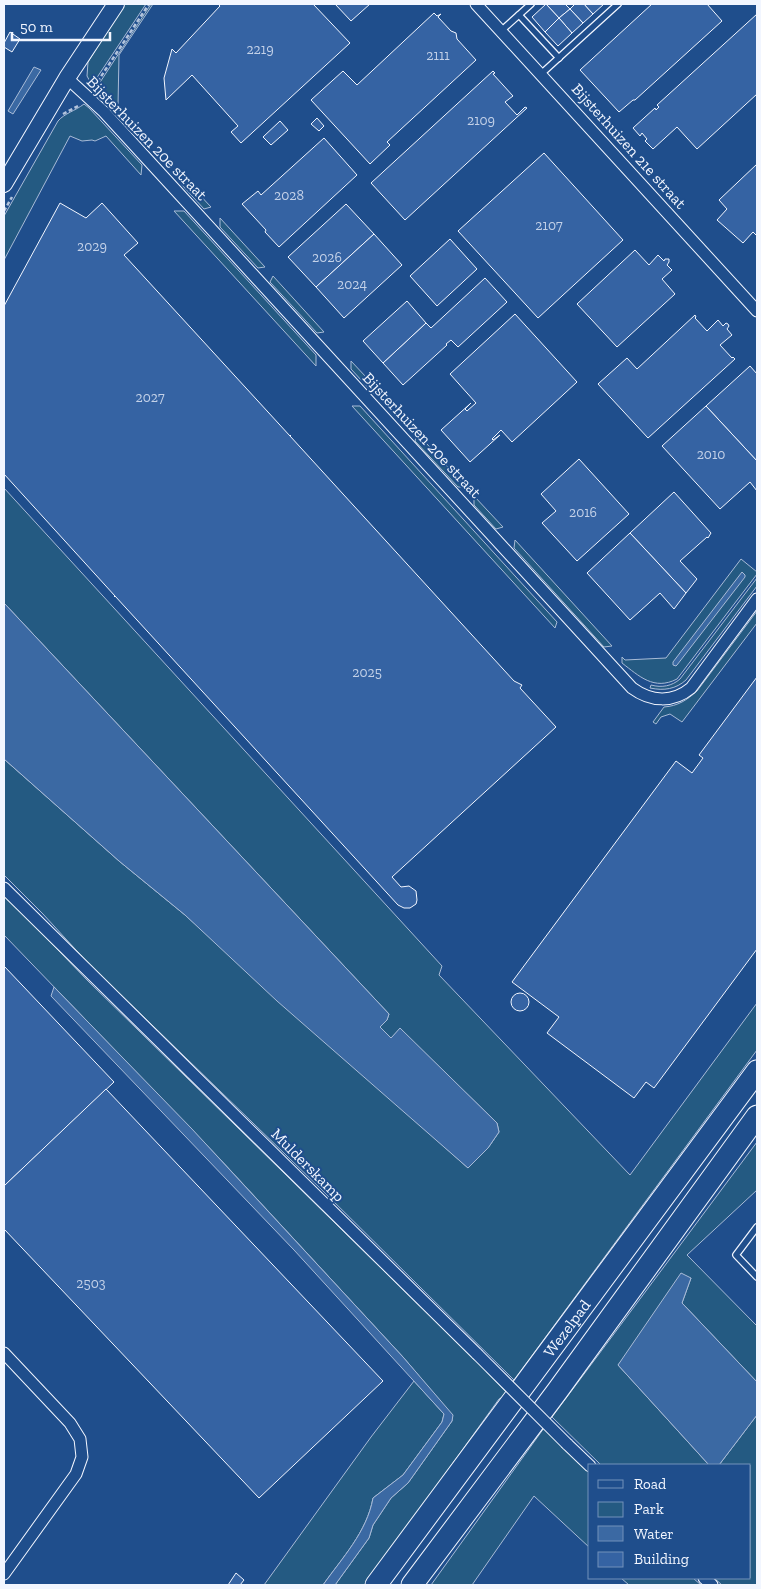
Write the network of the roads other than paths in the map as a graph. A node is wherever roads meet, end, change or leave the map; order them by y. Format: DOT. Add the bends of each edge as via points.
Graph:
graph roads {
  1 [pos="116,4"];
  2 [pos="476,4"];
  3 [pos="531,4"];
  4 [pos="618,4"];
  5 [pos="519,15"];
  6 [pos="501,31"];
  7 [pos="559,58"];
  8 [pos="541,74"];
  9 [pos="67,78"];
  10 [pos="9,189"];
  11 [pos="757,311"];
  12 [pos="757,599"];
  13 [pos="4,888"];
  14 [pos="757,1071"];
  15 [pos="757,1116"];
  16 [pos="757,1227"];
  17 [pos="757,1278"];
  18 [pos="4,1353"];
  19 [pos="588,1464"];
  20 [pos="4,1574"];
  21 [pos="376,1585"];
  22 [pos="412,1585"];
  1 -- 9 [label="main road"];
  2 -- 6 [label="street, Bijsterhuizen 21e straat"];
  3 -- 5 [label="lane"];
  4 -- 7 [label="lane"];
  5 -- 6 [label="lane"];
  5 -- 7 [label="lane"];
  6 -- 8 [label="street, Bijsterhuizen 21e straat"];
  7 -- 8 [label="lane"];
  8 -- 11 [label="street, Bijsterhuizen 21e straat"];
  9 -- 10 [label="main road"];
  9 -- 12 [label="street, Bijsterhuizen 20e straat" via="104,112 632,688 655,698 672,698 684,693"];
  13 -- 19 [label="street, Mulderskamp, bridge"];
  14 -- 21 [label="highway, Wezelpad"];
  15 -- 22 [label="highway, Wezelpad"];
  16 -- 17 [label="lane" via="736,1255"];
  18 -- 20 [label="street" via="70,1423 80,1439 82,1457 76,1474"];
}
